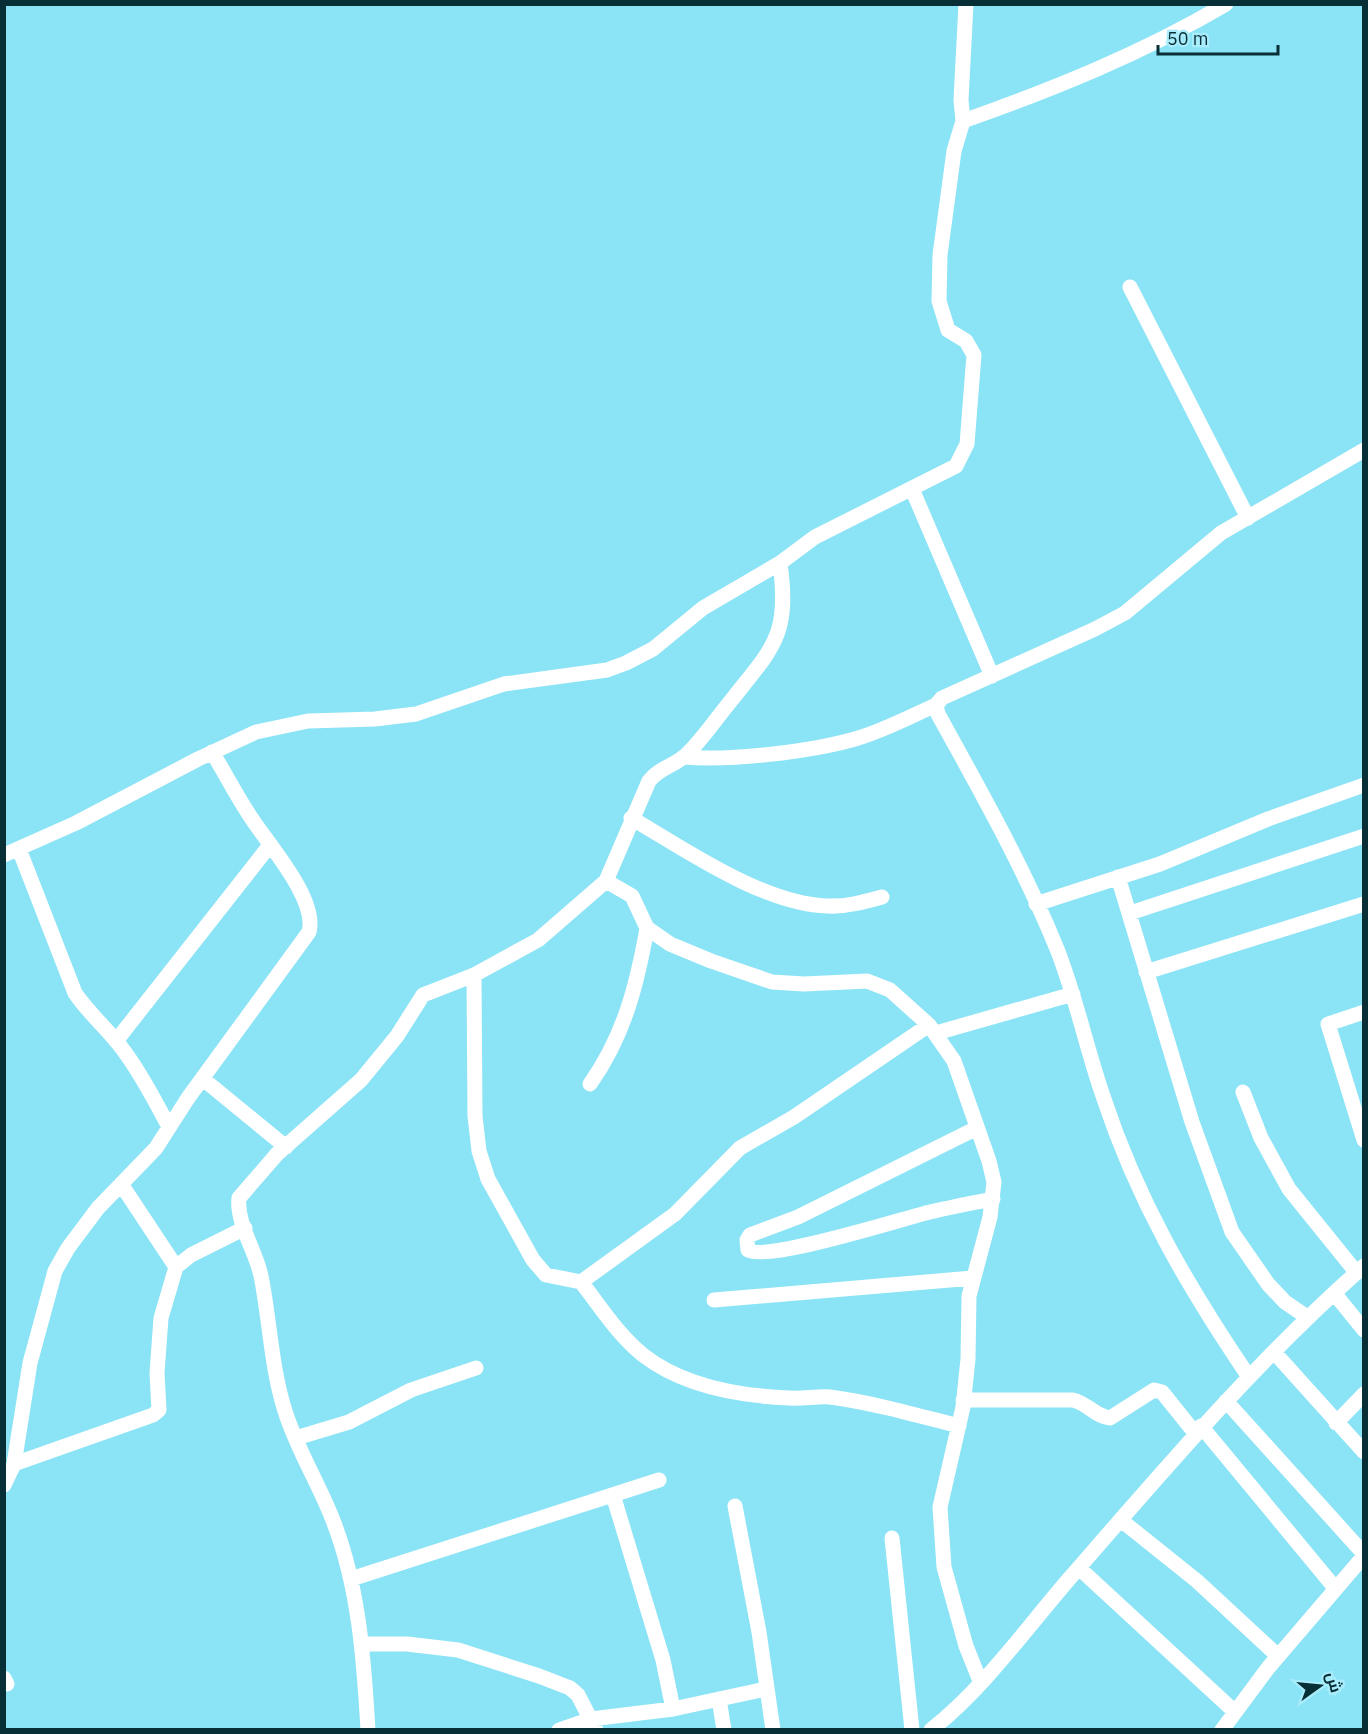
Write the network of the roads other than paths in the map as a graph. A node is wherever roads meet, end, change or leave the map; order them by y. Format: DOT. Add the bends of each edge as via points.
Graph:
graph roads {
  1 [pos="966,4"];
  2 [pos="1226,4"];
  3 [pos="963,121"];
  4 [pos="1130,287"];
  5 [pos="1364,450"];
  6 [pos="912,489"];
  7 [pos="1248,519"];
  8 [pos="780,563"];
  9 [pos="992,676"];
  10 [pos="936,705"];
  11 [pos="212,752"];
  12 [pos="684,757"];
  13 [pos="1364,785"];
  14 [pos="631,818"];
  15 [pos="1364,836"];
  16 [pos="270,845"];
  17 [pos="19,849"];
  18 [pos="4,855"];
  19 [pos="1118,878"];
  20 [pos="606,881"];
  21 [pos="882,897"];
  22 [pos="1036,904"];
  23 [pos="1364,904"];
  24 [pos="1130,914"];
  25 [pos="647,928"];
  26 [pos="1146,972"];
  27 [pos="474,975"];
  28 [pos="1073,994"];
  29 [pos="1364,1012"];
  30 [pos="933,1029"];
  31 [pos="116,1041"];
  32 [pos="203,1079"];
  33 [pos="590,1084"];
  34 [pos="1243,1092"];
  35 [pos="168,1127"];
  36 [pos="977,1128"];
  37 [pos="1364,1140"];
  38 [pos="286,1147"];
  39 [pos="121,1184"];
  40 [pos="993,1199"];
  41 [pos="245,1228"];
  42 [pos="176,1267"];
  43 [pos="1360,1269"];
  44 [pos="973,1278"];
  45 [pos="581,1282"];
  46 [pos="1334,1293"];
  47 [pos="714,1300"];
  48 [pos="1307,1317"];
  49 [pos="1364,1330"];
  50 [pos="1274,1353"];
  51 [pos="476,1368"];
  52 [pos="1250,1377"];
  53 [pos="1364,1394"];
  54 [pos="963,1400"];
  55 [pos="1226,1401"];
  56 [pos="1336,1423"];
  57 [pos="959,1426"];
  58 [pos="1198,1430"];
  59 [pos="296,1438"];
  60 [pos="1364,1452"];
  61 [pos="14,1464"];
  62 [pos="659,1480"];
  63 [pos="4,1485"];
  64 [pos="614,1495"];
  65 [pos="735,1506"];
  66 [pos="1122,1521"];
  67 [pos="892,1538"];
  68 [pos="1364,1555"];
  69 [pos="1079,1568"];
  70 [pos="351,1579"];
  71 [pos="1335,1588"];
  72 [pos="361,1644"];
  73 [pos="1278,1656"];
  74 [pos="980,1681"];
  75 [pos="766,1689"];
  76 [pos="719,1699"];
  77 [pos="673,1709"];
  78 [pos="1235,1712"];
  79 [pos="593,1724"];
  80 [pos="368,1730"];
  81 [pos="559,1730"];
  82 [pos="724,1730"];
  83 [pos="773,1730"];
  84 [pos="912,1730"];
  85 [pos="931,1730"];
  86 [pos="1222,1730"];
  1 -- 3 [label="street"];
  2 -- 3 [label="street" via="1137,53"];
  3 -- 6 [label="street" via="949,187 940,255 939,301 948,330 966,341 974,355 970,425 967,444 956,466"];
  4 -- 7 [label="street"];
  5 -- 7 [label="street"];
  6 -- 8 [label="street" via="815,537"];
  6 -- 9 [label="street"];
  7 -- 9 [label="street" via="1206,545 1125,613"];
  8 -- 11 [label="street" via="703,608 653,649 617,666 504,684 416,714 273,727"];
  8 -- 12 [label="street" via="783,620 776,642 705,736"];
  9 -- 10 [label="street" via="942,698"];
  10 -- 12 [label="street" via="880,730 832,745 723,758"];
  10 -- 22 [label="street"];
  11 -- 16 [label="street"];
  11 -- 17 [label="street"];
  12 -- 14 [label="street" via="654,774"];
  13 -- 19 [label="street"];
  14 -- 20 [label="street"];
  14 -- 21 [label="street" via="721,871 786,899 828,906 853,905"];
  15 -- 24 [label="street"];
  16 -- 31 [label="street"];
  16 -- 32 [label="street" via="301,893 310,915 309,932"];
  17 -- 18 [label="street"];
  17 -- 31 [label="street" via="75,993"];
  19 -- 22 [label="street"];
  19 -- 24 [label="street"];
  20 -- 25 [label="street" via="632,896"];
  20 -- 27 [label="street" via="538,940"];
  22 -- 28 [label="street"];
  23 -- 26 [label="street"];
  24 -- 26 [label="street"];
  25 -- 30 [label="street" via="670,944 711,962 772,981 878,984 903,1000"];
  25 -- 33 [label="street" via="639,973 623,1024 612,1051"];
  26 -- 48 [label="street" via="1192,1122 1232,1232 1268,1284"];
  27 -- 38 [label="street" via="418,999 410,1017 361,1080"];
  27 -- 45 [label="street" via="475,1116 479,1151 488,1179 532,1260 546,1275"];
  28 -- 30 [label="street"];
  28 -- 52 [label="street" via="1103,1096 1143,1202 1198,1299"];
  29 -- 37 [label="street" via="1328,1024"];
  30 -- 36 [label="street" via="954,1060"];
  30 -- 45 [label="street" via="740,1148 675,1214"];
  31 -- 35 [label="street" via="143,1078"];
  32 -- 35 [label="street"];
  32 -- 38 [label="street"];
  34 -- 43 [label="street" via="1261,1138 1289,1189"];
  35 -- 39 [label="street" via="156,1148"];
  36 -- 40 [label="street" via="994,1182"];
  36 -- 40 [label="street" via="798,1217 750,1235 748,1250 758,1253 812,1244"];
  38 -- 41 [label="street" via="239,1198"];
  39 -- 42 [label="street"];
  39 -- 61 [label="street" via="68,1248 49,1287 30,1363"];
  40 -- 44 [label="street"];
  41 -- 42 [label="street" via="191,1255"];
  41 -- 59 [label="street" via="260,1272 284,1408"];
  42 -- 61 [label="street" via="161,1318 159,1410"];
  43 -- 46 [label="street"];
  44 -- 47 [label="street"];
  44 -- 54 [label="street"];
  45 -- 57 [label="street" via="609,1321 644,1356 712,1389 751,1396 856,1401"];
  46 -- 48 [label="street"];
  46 -- 49 [label="street"];
  48 -- 50 [label="street"];
  50 -- 52 [label="street"];
  50 -- 56 [label="street"];
  51 -- 59 [label="street" via="411,1390 349,1422"];
  52 -- 55 [label="street"];
  53 -- 56 [label="street"];
  54 -- 57 [label="street"];
  54 -- 58 [label="street" via="1073,1400 1110,1418 1154,1390 1162,1392"];
  55 -- 58 [label="street"];
  55 -- 68 [label="street"];
  56 -- 60 [label="street"];
  57 -- 74 [label="street" via="940,1507 944,1567"];
  58 -- 66 [label="street"];
  58 -- 71 [label="street"];
  59 -- 70 [label="street" via="335,1524"];
  61 -- 63 [label="street"];
  62 -- 64 [label="street"];
  64 -- 70 [label="street"];
  64 -- 77 [label="street" via="660,1649"];
  65 -- 75 [label="street"];
  66 -- 69 [label="street"];
  66 -- 73 [label="street" via="1197,1581"];
  67 -- 84 [label="street"];
  68 -- 71 [label="street"];
  69 -- 74 [label="street"];
  69 -- 78 [label="street"];
  70 -- 72 [label="street"];
  71 -- 73 [label="street"];
  72 -- 79 [label="street" via="436,1646 492,1660 570,1688"];
  72 -- 80 [label="street"];
  73 -- 78 [label="street"];
  74 -- 85 [label="street"];
  75 -- 76 [label="street"];
  75 -- 83 [label="street"];
  76 -- 77 [label="street"];
  76 -- 82 [label="street"];
  77 -- 79 [label="street"];
  78 -- 86 [label="street"];
  79 -- 81 [label="street"];
}
